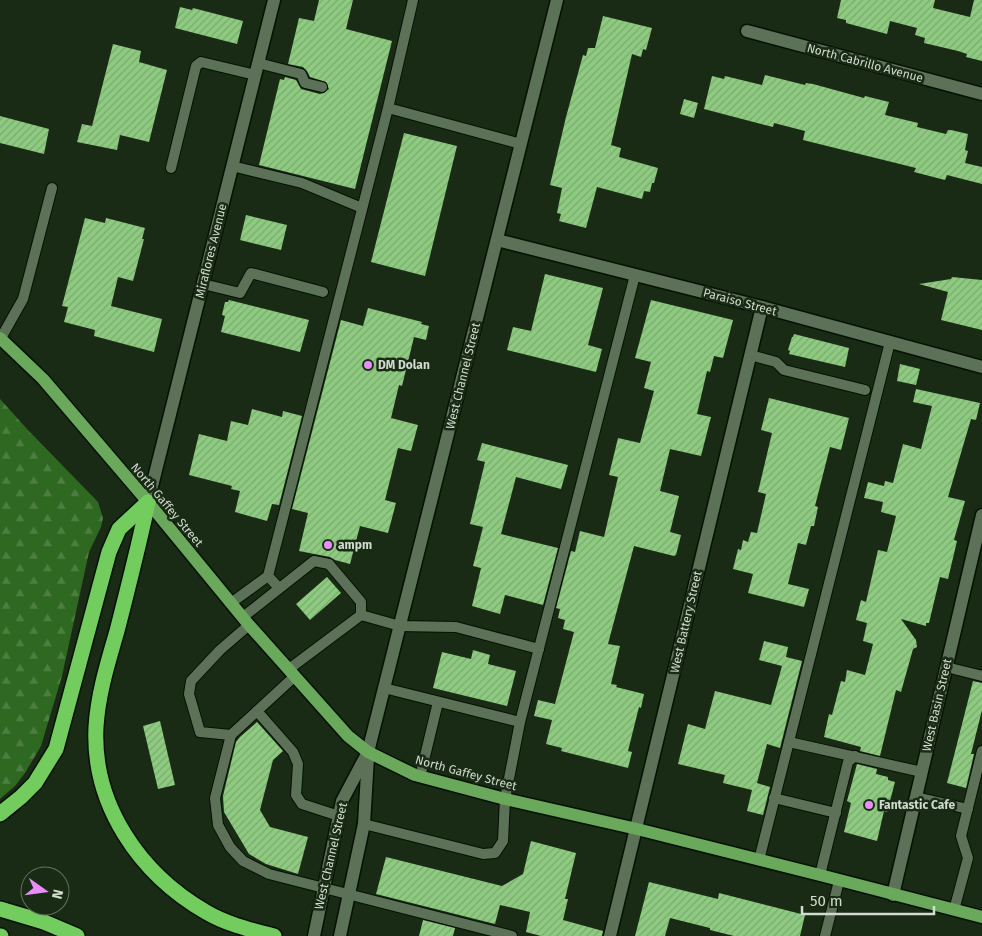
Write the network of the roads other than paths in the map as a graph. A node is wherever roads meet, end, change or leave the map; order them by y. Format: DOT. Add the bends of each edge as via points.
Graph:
graph roads {
  1 [pos="274,0"];
  2 [pos="414,0"];
  3 [pos="557,0"];
  4 [pos="747,31"];
  5 [pos="257,69"];
  6 [pos="322,88"];
  7 [pos="982,94"];
  8 [pos="388,108"];
  9 [pos="521,144"];
  10 [pos="232,166"];
  11 [pos="171,168"];
  12 [pos="52,188"];
  13 [pos="362,208"];
  14 [pos="497,240"];
  15 [pos="635,275"];
  16 [pos="202,284"];
  17 [pos="322,292"];
  18 [pos="762,307"];
  19 [pos="0,338"];
  20 [pos="890,342"];
  21 [pos="750,355"];
  22 [pos="982,367"];
  23 [pos="865,390"];
  24 [pos="148,502"];
  25 [pos="982,515"];
  26 [pos="268,576"];
  27 [pos="279,588"];
  28 [pos="231,603"];
  29 [pos="361,615"];
  30 [pos="246,621"];
  31 [pos="400,626"];
  32 [pos="538,649"];
  33 [pos="946,667"];
  34 [pos="292,673"];
  35 [pos="982,676"];
  36 [pos="384,688"];
  37 [pos="438,702"];
  38 [pos="257,711"];
  39 [pos="520,722"];
  40 [pos="231,735"];
  41 [pos="789,742"];
  42 [pos="982,751"];
  43 [pos="368,752"];
  44 [pos="855,756"];
  45 [pos="922,772"];
  46 [pos="420,777"];
  47 [pos="916,797"];
  48 [pos="774,798"];
  49 [pos="505,799"];
  50 [pos="968,809"];
  51 [pos="836,813"];
  52 [pos="0,814"];
  53 [pos="339,816"];
  54 [pos="364,824"];
  55 [pos="636,829"];
  56 [pos="758,860"];
  57 [pos="820,875"];
  58 [pos="839,881"];
  59 [pos="323,887"];
  60 [pos="348,893"];
  61 [pos="893,895"];
  62 [pos="0,909"];
  63 [pos="954,910"];
  64 [pos="982,917"];
  65 [pos="268,934"];
  66 [pos="77,936"];
  67 [pos="314,936"];
  68 [pos="340,936"];
  69 [pos="512,936"];
  70 [pos="610,936"];
  71 [pos="825,936"];
  1 -- 5 [label="street, Miraflores Avenue"];
  2 -- 8 [label="lane"];
  3 -- 9 [label="street, West Channel Street"];
  4 -- 7 [label="street, North Cabrillo Avenue"];
  5 -- 6 [label="lane" via="301,74 305,83"];
  5 -- 10 [label="street, Miraflores Avenue"];
  5 -- 11 [label="lane" via="201,62 196,66"];
  8 -- 9 [label="lane"];
  8 -- 13 [label="lane"];
  9 -- 14 [label="street, West Channel Street"];
  10 -- 13 [label="lane" via="302,183"];
  10 -- 16 [label="street, Miraflores Avenue"];
  12 -- 19 [label="lane" via="23,299"];
  13 -- 26 [label="lane"];
  14 -- 15 [label="street, Paraiso Street"];
  14 -- 31 [label="street, West Channel Street"];
  15 -- 18 [label="street, Paraiso Street"];
  15 -- 32 [label="lane"];
  16 -- 17 [label="lane" via="240,293 251,273"];
  16 -- 24 [label="street, Miraflores Avenue"];
  18 -- 20 [label="street, Paraiso Street"];
  18 -- 21 [label="street, West Battery Street"];
  19 -- 24 [label="main road, North Gaffey Street" via="42,379"];
  20 -- 22 [label="street, Paraiso Street"];
  20 -- 41 [label="lane"];
  21 -- 23 [label="lane" via="776,362 784,370"];
  21 -- 55 [label="street, West Battery Street"];
  24 -- 28 [label="main road, North Gaffey Street"];
  24 -- 52 [label="highway" via="119,529 109,552 56,748 35,783"];
  24 -- 65 [label="highway" via="100,692 96,749 102,785 123,833 154,873 207,913"];
  25 -- 33 [label="street, West Basin Street"];
  26 -- 27 [label="lane"];
  26 -- 28 [label="lane"];
  27 -- 29 [label="lane" via="314,561 329,564 361,602"];
  27 -- 30 [label="lane"];
  28 -- 30 [label="main road, North Gaffey Street"];
  29 -- 31 [label="lane"];
  29 -- 34 [label="lane"];
  30 -- 34 [label="main road, North Gaffey Street"];
  30 -- 40 [label="lane" via="191,680 189,694 200,732"];
  31 -- 32 [label="lane" via="456,628"];
  31 -- 36 [label="street, West Channel Street"];
  32 -- 39 [label="lane"];
  33 -- 35 [label="lane"];
  33 -- 45 [label="street, West Basin Street"];
  34 -- 38 [label="lane"];
  34 -- 43 [label="main road, North Gaffey Street" via="348,736"];
  36 -- 37 [label="lane"];
  36 -- 43 [label="street, West Channel Street"];
  37 -- 39 [label="lane"];
  37 -- 46 [label="lane"];
  38 -- 40 [label="lane"];
  38 -- 53 [label="lane" via="293,752 298,764 296,795 302,804"];
  39 -- 49 [label="lane"];
  40 -- 59 [label="lane" via="215,798 218,825 230,847 243,860 269,874"];
  41 -- 44 [label="lane"];
  41 -- 48 [label="lane"];
  42 -- 50 [label="lane"];
  43 -- 46 [label="main road, North Gaffey Street"];
  43 -- 53 [label="street, West Channel Street" via="342,802"];
  43 -- 54 [label="street, West Channel Street"];
  44 -- 45 [label="lane"];
  44 -- 51 [label="lane" via="848,762"];
  45 -- 47 [label="street, West Basin Street"];
  46 -- 49 [label="main road, North Gaffey Street"];
  47 -- 50 [label="lane"];
  47 -- 61 [label="street, West Basin Street"];
  48 -- 51 [label="lane"];
  48 -- 56 [label="lane"];
  49 -- 54 [label="lane" via="503,841 495,853 483,854"];
  49 -- 55 [label="main road, North Gaffey Street"];
  50 -- 63 [label="lane" via="962,836 968,858"];
  51 -- 57 [label="lane"];
  53 -- 59 [label="street, West Channel Street"];
  54 -- 60 [label="street, West Channel Street"];
  55 -- 56 [label="main road, North Gaffey Street"];
  55 -- 70 [label="street, West Battery Street"];
  56 -- 57 [label="main road, North Gaffey Street"];
  57 -- 58 [label="main road, North Gaffey Street"];
  58 -- 61 [label="main road, North Gaffey Street"];
  58 -- 71 [label="lane"];
  59 -- 60 [label="lane"];
  59 -- 67 [label="street, West Channel Street"];
  60 -- 68 [label="street, West Channel Street"];
  60 -- 69 [label="lane"];
  61 -- 63 [label="main road, North Gaffey Street"];
  62 -- 66 [label="highway"];
  63 -- 64 [label="main road, North Gaffey Street"];
}
